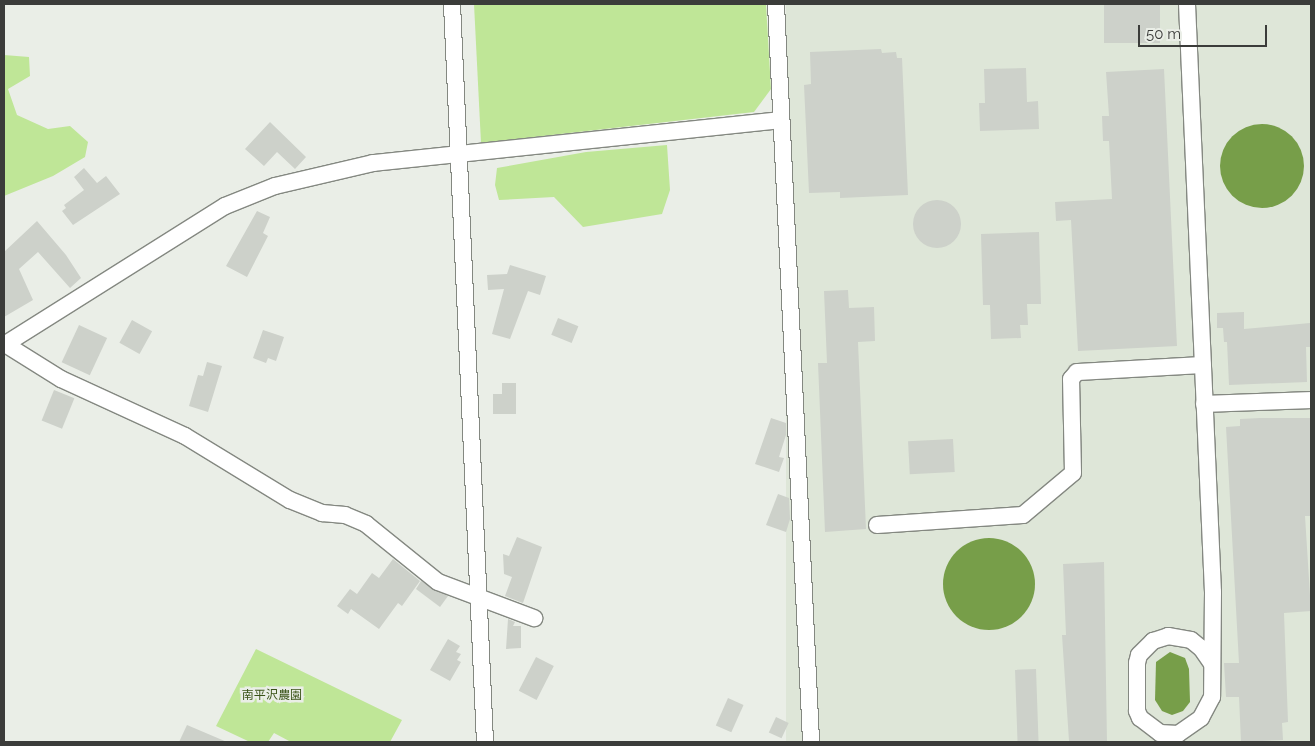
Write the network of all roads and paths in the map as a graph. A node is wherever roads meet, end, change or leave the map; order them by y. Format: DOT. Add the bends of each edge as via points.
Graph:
graph roads {
  1 [pos="452,4"];
  2 [pos="776,4"];
  3 [pos="1187,4"];
  4 [pos="781,120"];
  5 [pos="458,152"];
  6 [pos="5,344"];
  7 [pos="1203,365"];
  8 [pos="1311,400"];
  9 [pos="1204,404"];
  10 [pos="877,525"];
  11 [pos="478,596"];
  12 [pos="534,618"];
  13 [pos="1212,664"];
  14 [pos="1169,738"];
  15 [pos="485,742"];
  16 [pos="811,742"];
  1 -- 5 [label="street"];
  2 -- 4 [label="street"];
  3 -- 7 [label="street"];
  4 -- 5 [label="street"];
  4 -- 16 [label="street"];
  5 -- 6 [label="street" via="373,163 320,174 225,206"];
  5 -- 11 [label="street"];
  6 -- 11 [label="street" via="62,379 185,436 290,500 322,513 345,515 366,524 438,582"];
  7 -- 9 [label="street"];
  7 -- 10 [label="street" via="1076,372 1071,379 1074,473 1023,515"];
  8 -- 9 [label="street"];
  9 -- 13 [label="street" via="1213,592"];
  11 -- 12 [label="street"];
  11 -- 15 [label="street"];
  13 -- 14 [label="street" via="1212,696 1208,708 1193,726"];
  13 -- 14 [label="street" via="1201,648 1178,637 1153,641 1140,655 1137,711 1146,725"];
}
